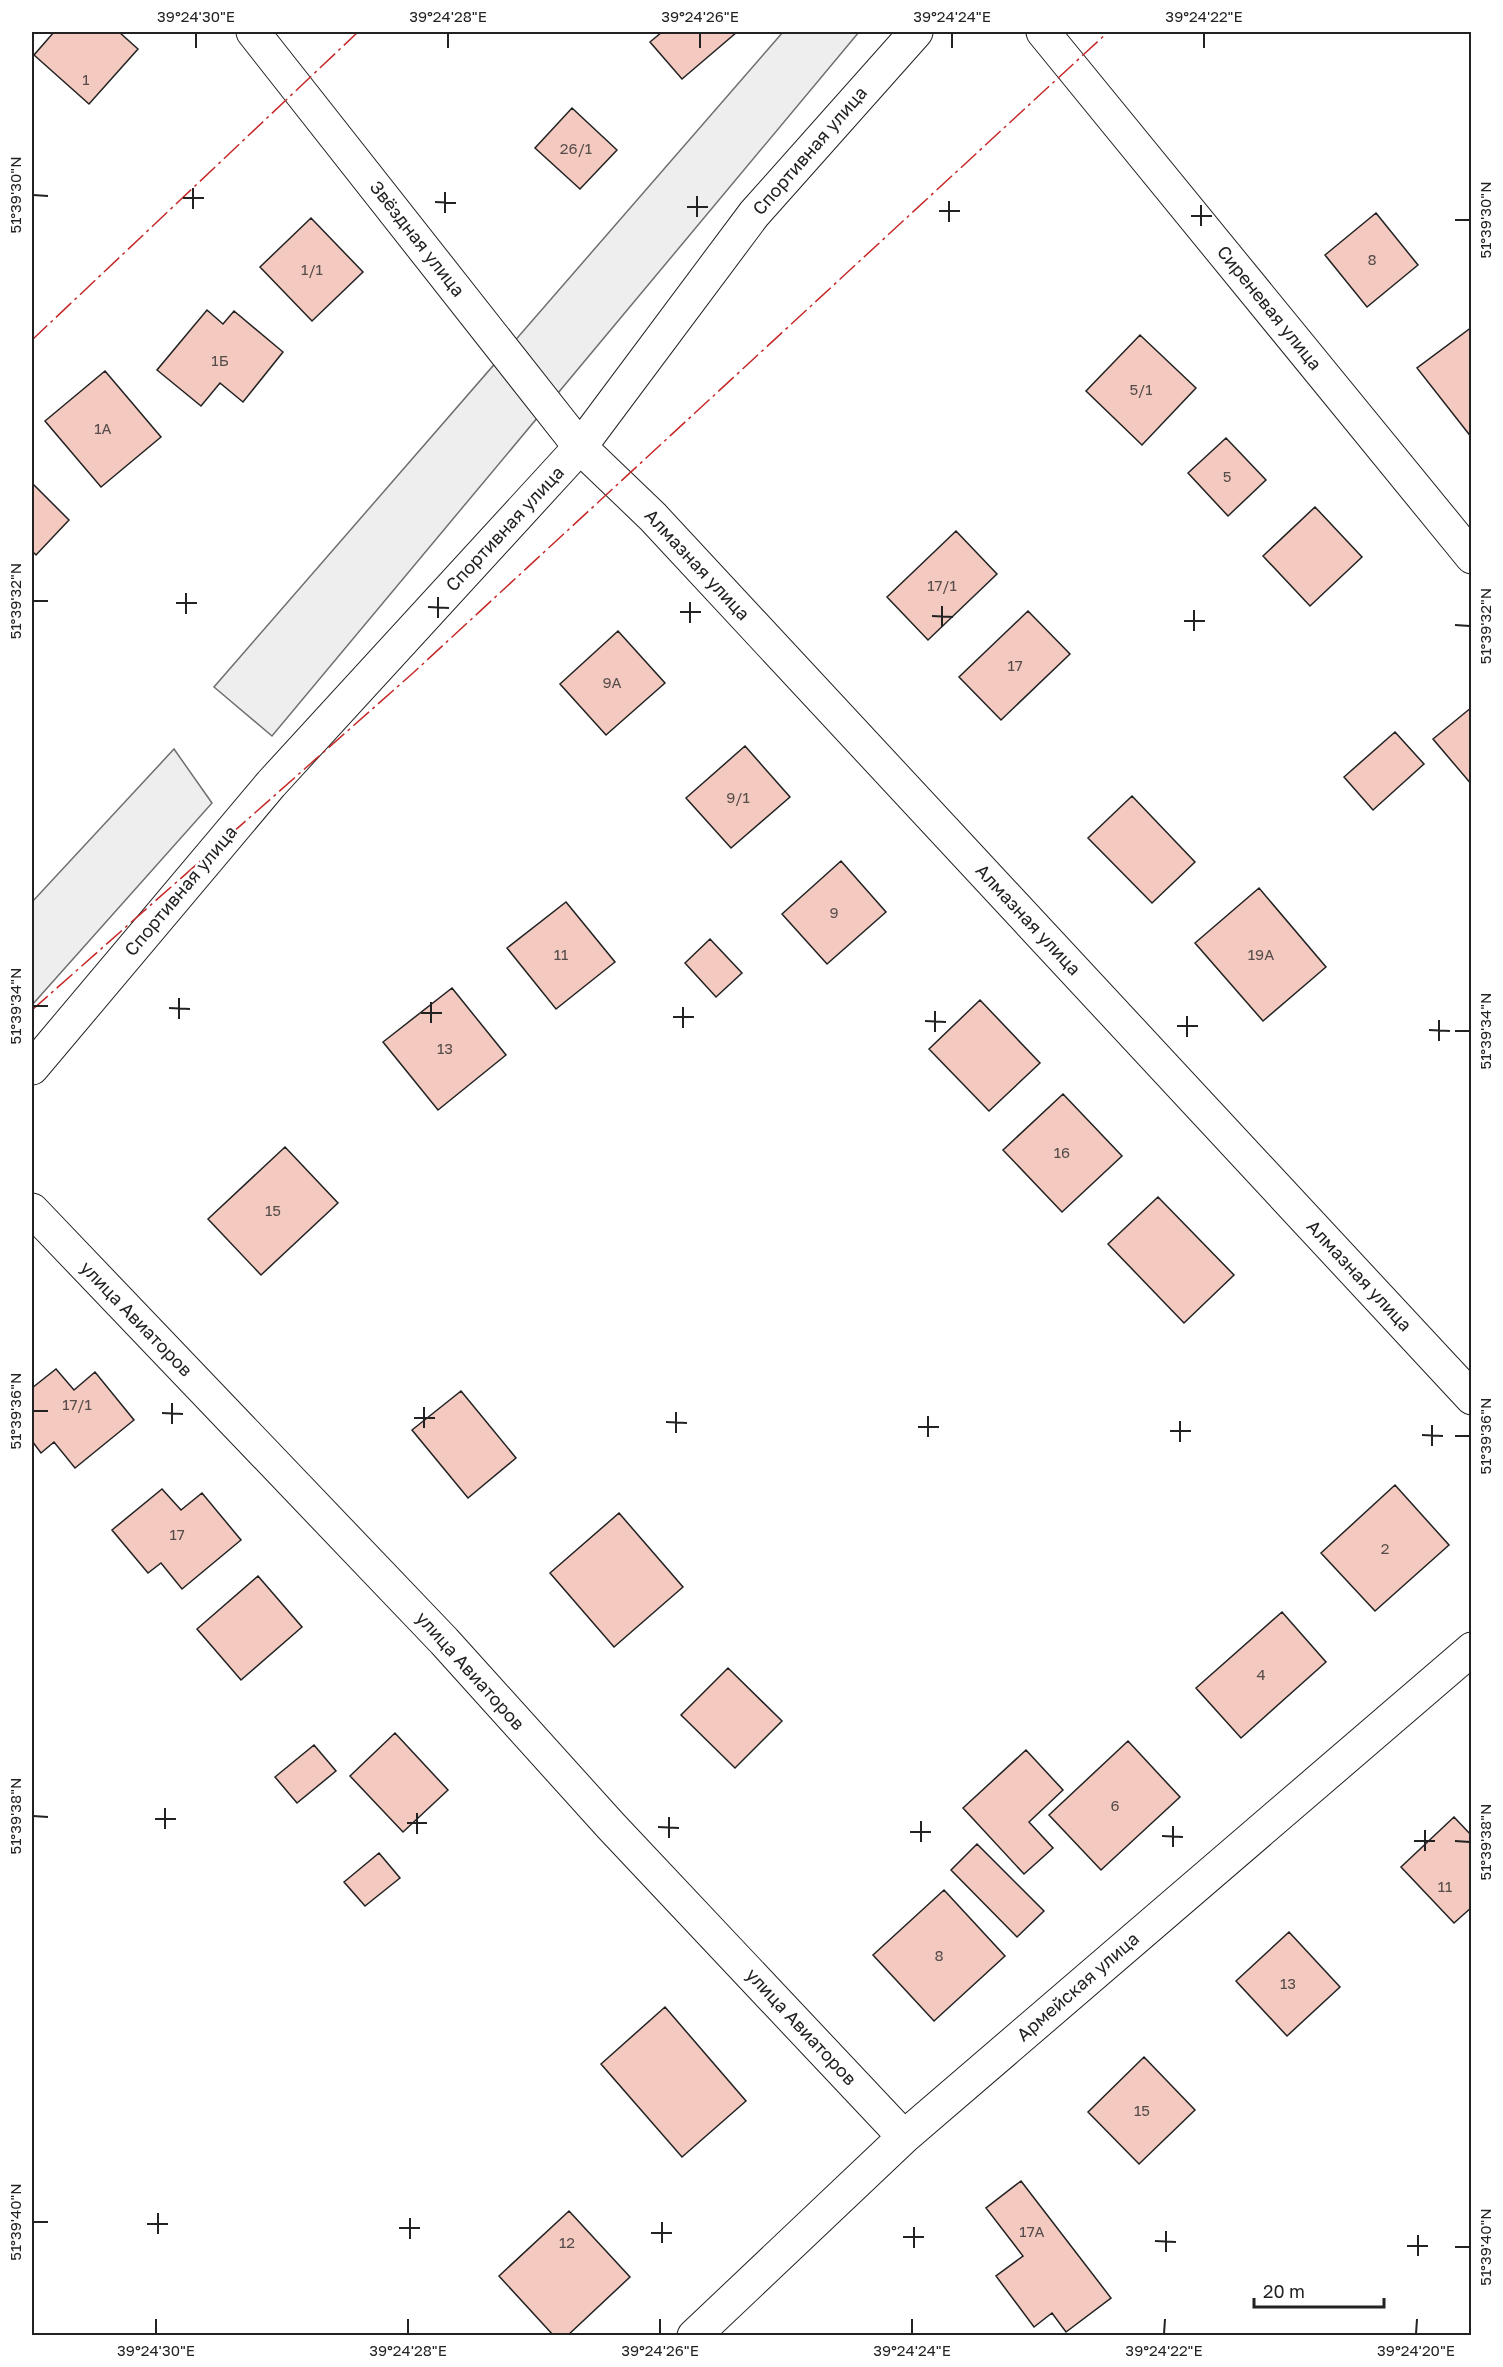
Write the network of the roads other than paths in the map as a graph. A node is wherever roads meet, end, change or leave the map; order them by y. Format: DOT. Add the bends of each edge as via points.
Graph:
graph roads {
  1 [pos="253,32"];
  2 [pos="916,32"];
  3 [pos="1043,32"];
  4 [pos="580,447"];
  5 [pos="1472,556"];
  6 [pos="32,1068"];
  7 [pos="32,1210"];
  8 [pos="1472,1398"];
  9 [pos="1472,1649"];
  10 [pos="904,2137"];
  11 [pos="694,2336"];
  1 -- 4 [label="street, Звёздная улица"];
  2 -- 4 [label="street, Спортивная улица" via="753,214"];
  3 -- 5 [label="street, Сиреневая улица"];
  4 -- 6 [label="street, Спортивная улица" via="271,784"];
  4 -- 8 [label="street, Алмазная улица" via="653,517"];
  7 -- 10 [label="street, улица Авиаторов" via="444,1641 611,1826"];
  9 -- 10 [label="street, Армейская улица"];
  10 -- 11 [label="street, Армейская улица"];
}
